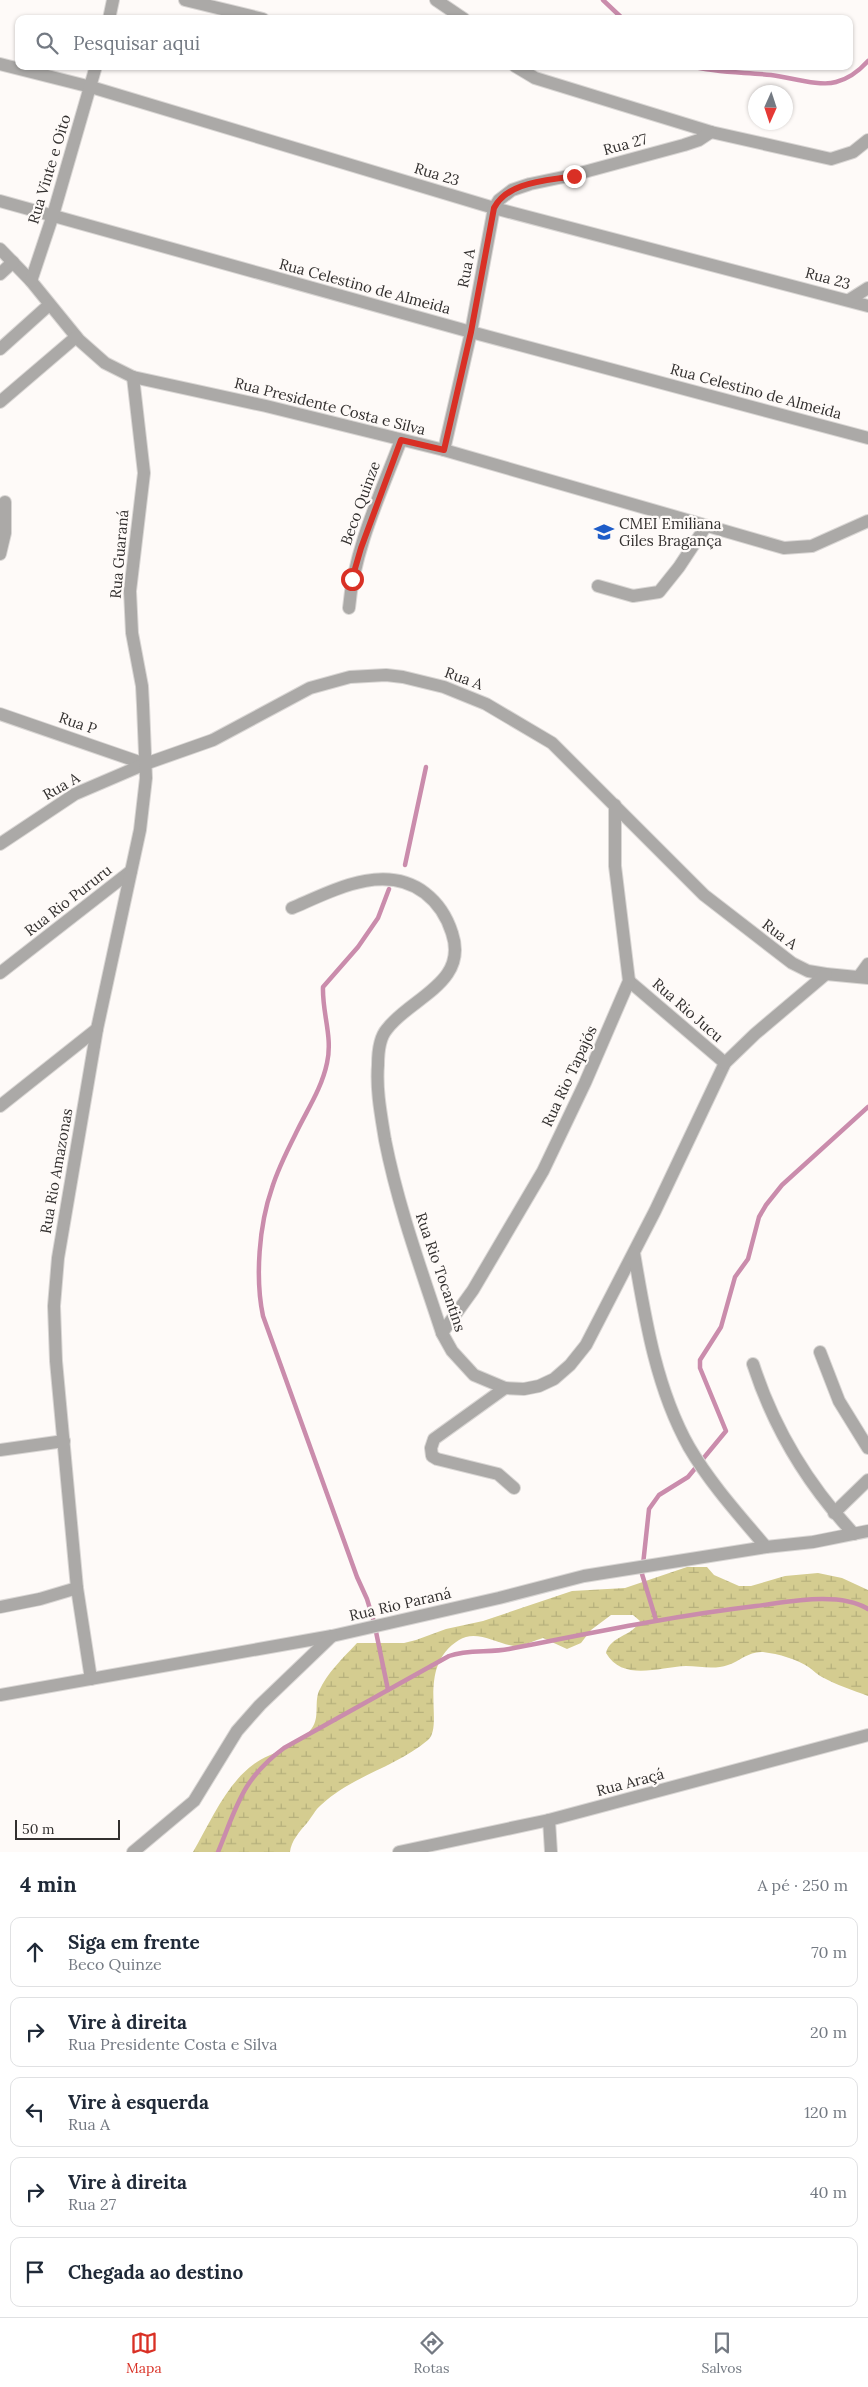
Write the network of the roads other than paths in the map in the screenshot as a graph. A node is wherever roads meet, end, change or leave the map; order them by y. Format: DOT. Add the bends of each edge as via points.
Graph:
graph roads {
  1 [pos="113,0"];
  2 [pos="186,0"];
  3 [pos="436,0"];
  4 [pos="110,15"];
  5 [pos="247,15"];
  6 [pos="458,15"];
  7 [pos="0,64"];
  8 [pos="15,68"];
  9 [pos="24,70"];
  10 [pos="95,70"];
  11 [pos="522,70"];
  12 [pos="91,87"];
  13 [pos="712,132"];
  14 [pos="868,140"];
  15 [pos="0,201"];
  16 [pos="494,208"];
  17 [pos="54,215"];
  18 [pos="0,249"];
  19 [pos="14,262"];
  20 [pos="0,274"];
  21 [pos="31,281"];
  22 [pos="868,288"];
  23 [pos="849,300"];
  24 [pos="49,305"];
  25 [pos="868,306"];
  26 [pos="471,332"];
  27 [pos="76,337"];
  28 [pos="0,349"];
  29 [pos="133,377"];
  30 [pos="0,402"];
  31 [pos="868,438"];
  32 [pos="401,440"];
  33 [pos="444,450"];
  34 [pos="5,502"];
  35 [pos="868,521"];
  36 [pos="706,526"];
  37 [pos="0,554"];
  38 [pos="598,586"];
  39 [pos="349,608"];
  40 [pos="0,714"];
  41 [pos="145,764"];
  42 [pos="616,805"];
  43 [pos="0,844"];
  44 [pos="131,871"];
  45 [pos="292,908"];
  46 [pos="868,964"];
  47 [pos="0,973"];
  48 [pos="826,974"];
  49 [pos="864,976"];
  50 [pos="629,981"];
  51 [pos="97,1029"];
  52 [pos="725,1063"];
  53 [pos="0,1106"];
  54 [pos="634,1253"];
  55 [pos="442,1333"];
  56 [pos="820,1352"];
  57 [pos="753,1364"];
  58 [pos="505,1388"];
  59 [pos="64,1441"];
  60 [pos="868,1448"];
  61 [pos="0,1450"];
  62 [pos="868,1480"];
  63 [pos="514,1488"];
  64 [pos="834,1513"];
  65 [pos="868,1531"];
  66 [pos="854,1534"];
  67 [pos="766,1547"];
  68 [pos="77,1588"];
  69 [pos="0,1607"];
  70 [pos="332,1636"];
  71 [pos="91,1679"];
  72 [pos="0,1696"];
  73 [pos="868,1735"];
  74 [pos="549,1820"];
  75 [pos="133,1852"];
  76 [pos="399,1852"];
  77 [pos="551,1852"];
  1 -- 4 [label="street"];
  2 -- 5 [label="street"];
  3 -- 6 [label="street"];
  7 -- 8 [label="street, Rua 23"];
  9 -- 12 [label="street, Rua 23"];
  10 -- 12 [label="street, Rua Vinte e Oito"];
  11 -- 13 [label="street" via="535,78"];
  12 -- 16 [label="street, Rua 23"];
  12 -- 17 [label="street, Rua Vinte e Oito"];
  13 -- 14 [label="street" via="831,159 853,152"];
  13 -- 16 [label="street, Rua 27" via="684,145 512,190 498,200"];
  15 -- 17 [label="street, Rua Celestino de Almeida"];
  16 -- 23 [label="street, Rua 23"];
  16 -- 26 [label="street, Rua A"];
  17 -- 21 [label="street, Rua Vinte e Oito"];
  17 -- 26 [label="street, Rua Celestino de Almeida"];
  18 -- 19 [label="street, Rua Presidente Costa e Silva"];
  19 -- 20 [label="street"];
  19 -- 21 [label="street, Rua Presidente Costa e Silva"];
  21 -- 24 [label="street, Rua Presidente Costa e Silva"];
  22 -- 23 [label="street"];
  23 -- 25 [label="street, Rua 23"];
  24 -- 27 [label="street, Rua Presidente Costa e Silva"];
  24 -- 28 [label="street"];
  26 -- 31 [label="street, Rua Celestino de Almeida"];
  26 -- 33 [label="street, Rua A"];
  27 -- 29 [label="street, Rua Presidente Costa e Silva" via="105,363"];
  27 -- 30 [label="street"];
  29 -- 32 [label="street, Rua Presidente Costa e Silva"];
  29 -- 41 [label="street, Rua Guaraná" via="144,473 130,591 132,633 142,686"];
  32 -- 33 [label="street, Rua Presidente Costa e Silva"];
  32 -- 39 [label="street, Beco Quinze" via="361,548 352,579"];
  33 -- 36 [label="street, Rua Presidente Costa e Silva"];
  34 -- 37 [label="street" via="5,533"];
  35 -- 36 [label="street, Rua Presidente Costa e Silva" via="812,546 795,548 769,545"];
  36 -- 38 [label="street" via="659,592 633,596"];
  40 -- 41 [label="street, Rua P"];
  41 -- 42 [label="street, Rua A" via="214,740 316,686 350,676 386,675 444,687 486,704 531,729 552,744"];
  41 -- 43 [label="street, Rua A" via="75,794"];
  41 -- 44 [label="street, Rua Rio Amazonas" via="144,801"];
  42 -- 48 [label="street, Rua A" via="704,895 792,963"];
  42 -- 50 [label="street" via="615,866"];
  44 -- 47 [label="street, Rua Rio Pururu"];
  44 -- 51 [label="street, Rua Rio Amazonas"];
  45 -- 55 [label="street, Rua Rio Tocantins" via="349,884 392,880 421,890 433,899 448,922 454,960 448,973 439,985 386,1029 378,1066 379,1106 395,1188"];
  46 -- 49 [label="street"];
  48 -- 49 [label="street, Rua A"];
  48 -- 52 [label="street, Rua Rio Tocantins"];
  50 -- 52 [label="street, Rua Rio Jucu"];
  50 -- 55 [label="street, Rua Rio Tapajós" via="542,1171 473,1290"];
  51 -- 53 [label="street"];
  51 -- 59 [label="street, Rua Rio Amazonas" via="57,1268 54,1306"];
  52 -- 54 [label="street, Rua Rio Tocantins"];
  54 -- 58 [label="street, Rua Rio Tocantins" via="586,1345 570,1365 554,1379 539,1386"];
  54 -- 67 [label="street" via="644,1314 661,1381 689,1446 714,1484"];
  55 -- 58 [label="street, Rua Rio Tocantins" via="452,1351 474,1375"];
  56 -- 60 [label="street" via="839,1401"];
  57 -- 64 [label="street" via="785,1442"];
  58 -- 63 [label="street" via="434,1439 431,1448 432,1456 437,1459 498,1474"];
  59 -- 61 [label="street"];
  59 -- 68 [label="street, Rua Rio Amazonas"];
  62 -- 64 [label="street"];
  64 -- 66 [label="street"];
  65 -- 66 [label="street, Rua Rio Paraná"];
  66 -- 67 [label="street, Rua Rio Paraná"];
  67 -- 70 [label="street, Rua Rio Paraná" via="584,1576"];
  68 -- 69 [label="street"];
  68 -- 71 [label="street, Rua Rio Amazonas"];
  70 -- 71 [label="street"];
  70 -- 75 [label="street, Rua Rio Paraná" via="237,1731 194,1800"];
  71 -- 72 [label="street"];
  73 -- 74 [label="street, Rua Araçá"];
  74 -- 76 [label="street, Rua Araçá"];
  74 -- 77 [label="street"];
}
